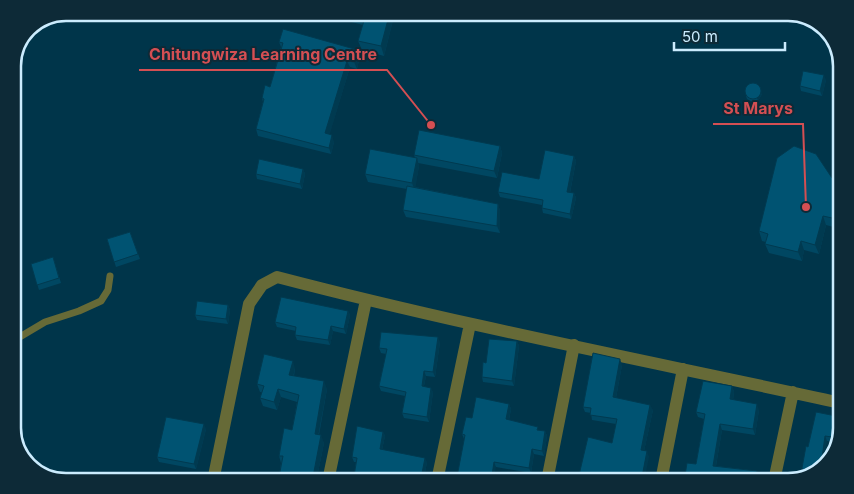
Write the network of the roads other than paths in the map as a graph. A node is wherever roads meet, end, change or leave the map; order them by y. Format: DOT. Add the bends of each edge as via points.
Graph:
graph roads {
  1 [pos="110,276"];
  2 [pos="366,300"];
  3 [pos="470,324"];
  4 [pos="21,336"];
  5 [pos="574,345"];
  6 [pos="683,369"];
  7 [pos="793,392"];
  8 [pos="833,401"];
  9 [pos="215,473"];
  10 [pos="330,473"];
  11 [pos="439,473"];
  12 [pos="549,473"];
  13 [pos="663,473"];
  14 [pos="776,473"];
  1 -- 4 [label="lane" via="108,290 101,302 45,322"];
  2 -- 3 [label="street"];
  2 -- 9 [label="street" via="277,277 262,285 249,304"];
  2 -- 10 [label="street"];
  3 -- 5 [label="street"];
  3 -- 11 [label="street"];
  5 -- 6 [label="street"];
  5 -- 12 [label="street"];
  6 -- 7 [label="street"];
  6 -- 13 [label="street"];
  7 -- 8 [label="street"];
  7 -- 14 [label="street"];
}
